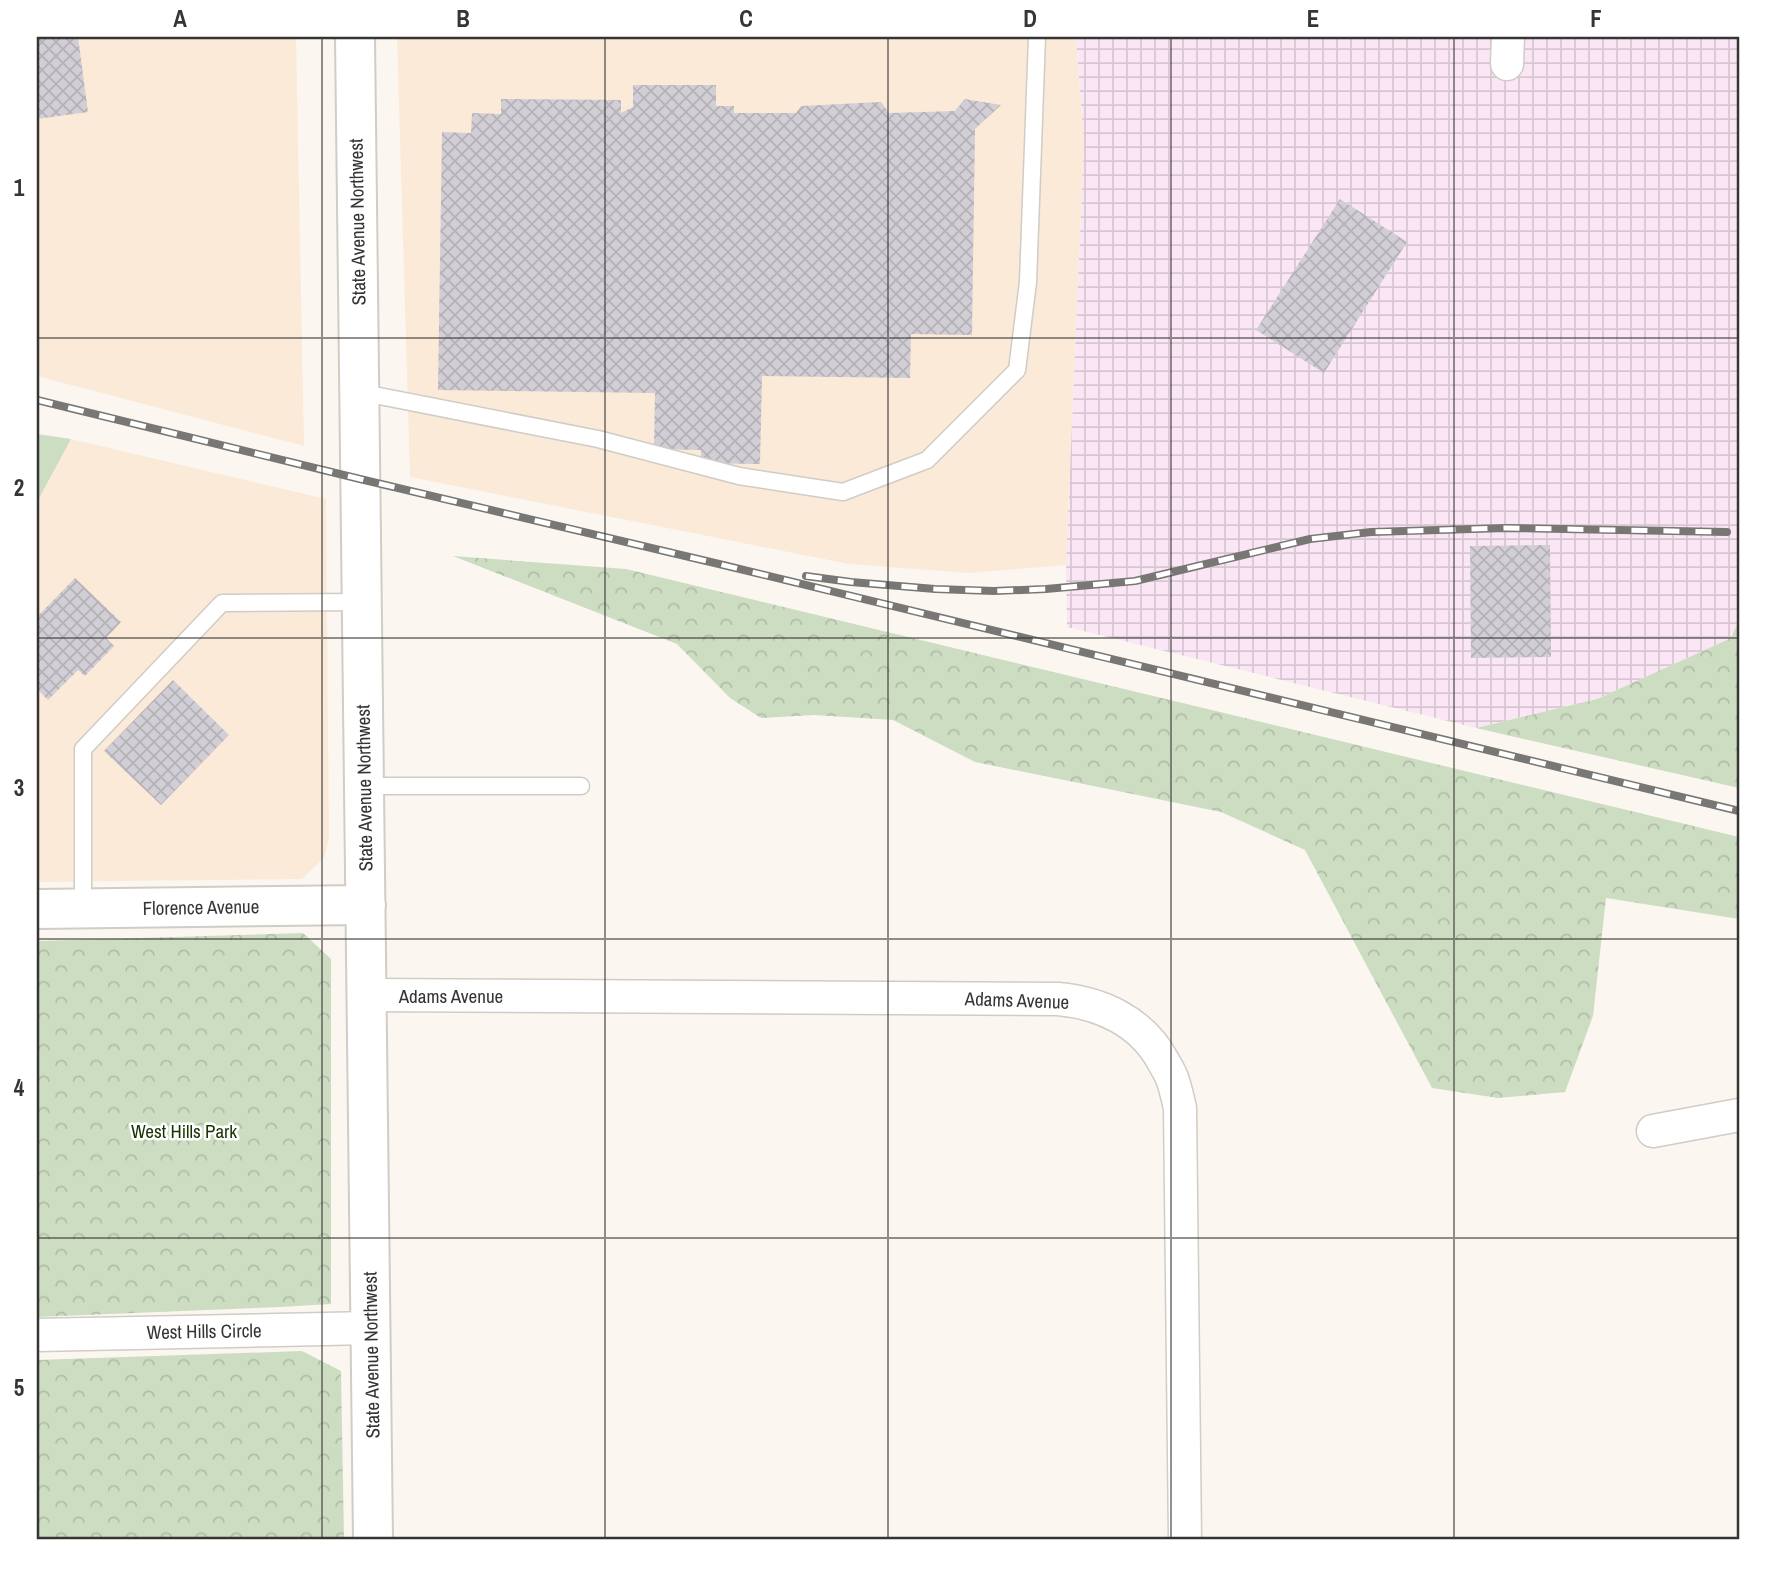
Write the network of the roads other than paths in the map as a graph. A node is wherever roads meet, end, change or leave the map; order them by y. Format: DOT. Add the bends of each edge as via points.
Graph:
graph roads {
  1 [pos="355,37"];
  2 [pos="1037,37"];
  3 [pos="359,392"];
  4 [pos="362,602"];
  5 [pos="364,786"];
  6 [pos="581,786"];
  7 [pos="366,905"];
  8 [pos="83,908"];
  9 [pos="37,909"];
  10 [pos="367,995"];
  11 [pos="1739,1115"];
  12 [pos="1653,1131"];
  13 [pos="371,1328"];
  14 [pos="37,1335"];
  15 [pos="373,1540"];
  16 [pos="1185,1540"];
  1 -- 3 [label="street, State Avenue Northwest"];
  2 -- 3 [label="lane" via="1028,282 1017,370 927,460 843,492 739,476 598,439"];
  3 -- 4 [label="street, State Avenue Northwest"];
  4 -- 5 [label="street, State Avenue Northwest"];
  4 -- 8 [label="lane" via="222,603 83,749"];
  5 -- 6 [label="lane"];
  5 -- 7 [label="street, State Avenue Northwest"];
  7 -- 8 [label="street, Florence Avenue"];
  7 -- 10 [label="street, State Avenue Northwest"];
  8 -- 9 [label="street, Florence Avenue"];
  10 -- 13 [label="street, State Avenue Northwest"];
  10 -- 16 [label="street, Adams Avenue" via="1058,999 1104,1008 1133,1025 1157,1049 1173,1079 1180,1108"];
  11 -- 12 [label="street"];
  13 -- 14 [label="street, West Hills Circle"];
  13 -- 15 [label="street, State Avenue Northwest"];
}
